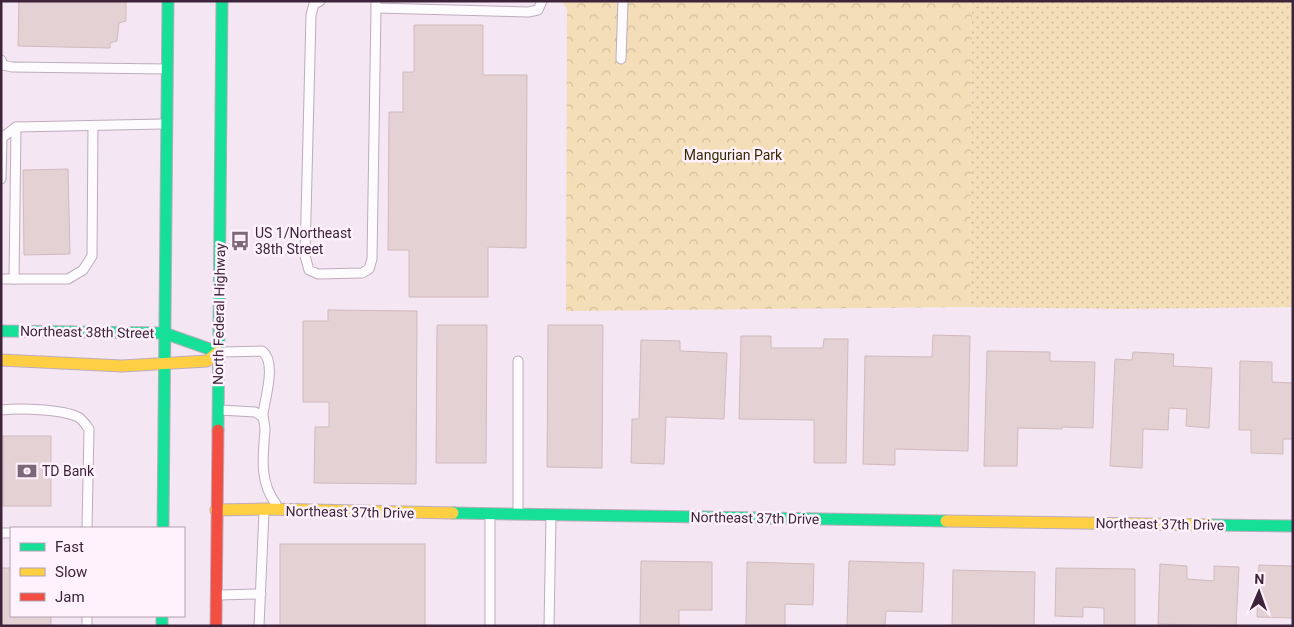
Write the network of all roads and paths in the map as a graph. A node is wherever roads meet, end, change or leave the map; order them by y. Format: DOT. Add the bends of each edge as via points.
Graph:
graph roads {
  1 [pos="168,1"];
  2 [pos="222,1"];
  3 [pos="320,1"];
  4 [pos="542,1"];
  5 [pos="623,1"];
  6 [pos="376,4"];
  7 [pos="621,59"];
  8 [pos="1,60"];
  9 [pos="167,69"];
  10 [pos="166,124"];
  11 [pos="93,126"];
  12 [pos="16,127"];
  13 [pos="1,179"];
  14 [pos="1,279"];
  15 [pos="14,279"];
  16 [pos="1,331"];
  17 [pos="164,333"];
  18 [pos="218,352"];
  19 [pos="1,360"];
  20 [pos="518,361"];
  21 [pos="164,363"];
  22 [pos="1,410"];
  23 [pos="218,410"];
  24 [pos="263,417"];
  25 [pos="264,509"];
  26 [pos="216,510"];
  27 [pos="281,510"];
  28 [pos="490,514"];
  29 [pos="518,515"];
  30 [pos="552,515"];
  31 [pos="1293,526"];
  32 [pos="87,527"];
  33 [pos="163,527"];
  34 [pos="261,594"];
  35 [pos="216,595"];
  36 [pos="216,626"];
  37 [pos="259,626"];
  38 [pos="490,626"];
  39 [pos="549,626"];
  1 -- 9 [label="street"];
  2 -- 18 [label="street, North Federal Highway"];
  3 -- 6 [label="lane" via="314,4 311,15 305,256 308,270 318,274 362,273 369,269 372,259"];
  4 -- 6 [label="lane" via="538,10 528,12"];
  5 -- 7 [label="lane"];
  8 -- 9 [label="lane" via="3,65 12,66"];
  9 -- 10 [label="street"];
  10 -- 11 [label="lane"];
  10 -- 17 [label="street"];
  11 -- 12 [label="lane"];
  11 -- 15 [label="lane" via="92,256 83,270 68,279"];
  12 -- 13 [label="lane" via="2,138"];
  12 -- 15 [label="lane"];
  14 -- 15 [label="lane"];
  16 -- 17 [label="street, Northeast 38th Street"];
  17 -- 18 [label="street, Northeast 38th Street"];
  17 -- 21 [label="street"];
  18 -- 21 [label="street" via="206,361"];
  18 -- 23 [label="street, North Federal Highway"];
  18 -- 24 [label="lane" via="262,351 266,354 270,371"];
  19 -- 21 [label="street" via="122,366"];
  20 -- 29 [label="lane"];
  21 -- 33 [label="street"];
  22 -- 32 [label="lane" via="44,410 69,414 80,418 89,429"];
  23 -- 24 [label="lane" via="255,412"];
  23 -- 26 [label="street, North Federal Highway"];
  24 -- 27 [label="lane" via="263,478 270,497"];
  25 -- 26 [label="street, Northeast 37th Drive"];
  25 -- 27 [label="street, Northeast 37th Drive"];
  25 -- 34 [label="lane"];
  26 -- 35 [label="street, North Federal Highway"];
  27 -- 28 [label="street, Northeast 37th Drive"];
  28 -- 29 [label="street, Northeast 37th Drive"];
  28 -- 38 [label="lane"];
  29 -- 30 [label="street, Northeast 37th Drive"];
  30 -- 31 [label="street, Northeast 37th Drive"];
  30 -- 39 [label="lane"];
  34 -- 35 [label="lane"];
  34 -- 37 [label="lane"];
  35 -- 36 [label="street, North Federal Highway"];
}
